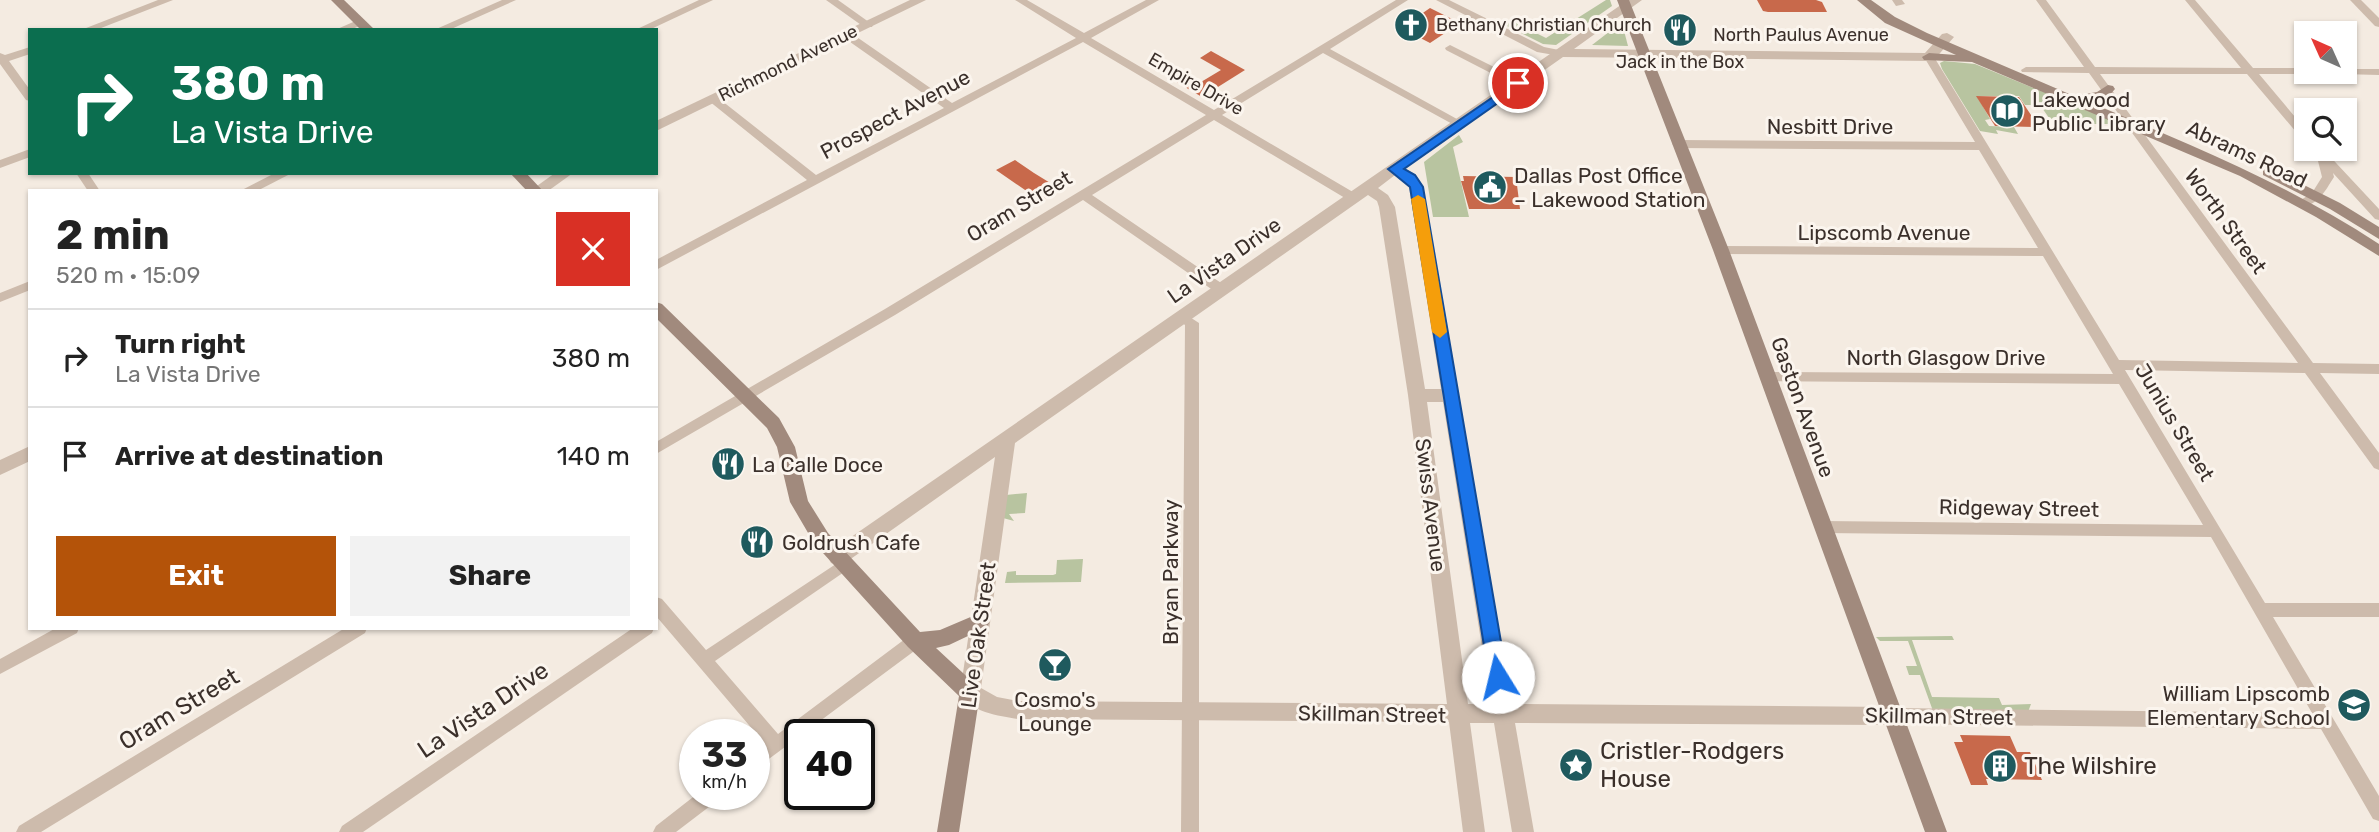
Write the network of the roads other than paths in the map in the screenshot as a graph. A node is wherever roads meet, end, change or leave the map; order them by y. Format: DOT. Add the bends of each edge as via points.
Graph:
graph roads {
  1 [pos="168,0"];
  2 [pos="337,0"];
  3 [pos="511,0"];
  4 [pos="708,0"];
  5 [pos="831,0"];
  6 [pos="920,0"];
  7 [pos="1020,0"];
  8 [pos="1154,0"];
  9 [pos="1403,0"];
  10 [pos="1441,0"];
  11 [pos="1863,0"];
  12 [pos="1871,0"];
  13 [pos="1878,0"];
  14 [pos="2041,0"];
  15 [pos="2190,0"];
  16 [pos="2355,0"];
  17 [pos="1628,3"];
  18 [pos="2379,24"];
  19 [pos="868,25"];
  20 [pos="1919,25"];
  21 [pos="364,26"];
  22 [pos="91,28"];
  23 [pos="444,28"];
  24 [pos="645,28"];
  25 [pos="847,35"];
  26 [pos="1083,38"];
  27 [pos="1943,40"];
  28 [pos="1450,48"];
  29 [pos="1323,49"];
  30 [pos="28,51"];
  31 [pos="1560,53"];
  32 [pos="1645,54"];
  33 [pos="1929,57"];
  34 [pos="1,59"];
  35 [pos="1983,62"];
  36 [pos="2026,70"];
  37 [pos="2094,71"];
  38 [pos="2251,71"];
  39 [pos="2294,71"];
  40 [pos="2357,72"];
  41 [pos="2379,72"];
  42 [pos="1518,83"];
  43 [pos="2108,89"];
  44 [pos="28,96"];
  45 [pos="2095,98"];
  46 [pos="713,99"];
  47 [pos="2073,99"];
  48 [pos="952,108"];
  49 [pos="2123,109"];
  50 [pos="1214,114"];
  51 [pos="2294,122"];
  52 [pos="1460,124"];
  53 [pos="2134,125"];
  54 [pos="658,126"];
  55 [pos="2181,133"];
  56 [pos="2164,138"];
  57 [pos="2146,142"];
  58 [pos="1678,144"];
  59 [pos="1982,146"];
  60 [pos="28,154"];
  61 [pos="2322,161"];
  62 [pos="2328,161"];
  63 [pos="0,164"];
  64 [pos="1395,169"];
  65 [pos="282,175"];
  66 [pos="519,175"];
  67 [pos="563,175"];
  68 [pos="816,181"];
  69 [pos="250,189"];
  70 [pos="534,189"];
  71 [pos="539,189"];
  72 [pos="1361,193"];
  73 [pos="1083,194"];
  74 [pos="2309,199"];
  75 [pos="2379,216"];
  76 [pos="2379,234"];
  77 [pos="1721,250"];
  78 [pos="2379,251"];
  79 [pos="2046,253"];
  80 [pos="658,264"];
  81 [pos="28,286"];
  82 [pos="1222,290"];
  83 [pos="0,298"];
  84 [pos="658,310"];
  85 [pos="1182,317"];
  86 [pos="2114,365"];
  87 [pos="2308,368"];
  88 [pos="2379,369"];
  89 [pos="1768,377"];
  90 [pos="2123,379"];
  91 [pos="746,395"];
  92 [pos="1417,395"];
  93 [pos="1450,396"];
  94 [pos="1007,439"];
  95 [pos="658,448"];
  96 [pos="28,454"];
  97 [pos="2379,464"];
  98 [pos="0,468"];
  99 [pos="963,469"];
  100 [pos="998,490"];
  101 [pos="1823,527"];
  102 [pos="2215,531"];
  103 [pos="841,560"];
  104 [pos="2261,610"];
  105 [pos="2379,610"];
  106 [pos="659,613"];
  107 [pos="980,621"];
  108 [pos="67,630"];
  109 [pos="356,630"];
  110 [pos="643,630"];
  111 [pos="915,641"];
  112 [pos="705,660"];
  113 [pos="0,667"];
  114 [pos="970,693"];
  115 [pos="1190,711"];
  116 [pos="1458,715"];
  117 [pos="1504,715"];
  118 [pos="1893,716"];
  119 [pos="2326,721"];
  120 [pos="777,745"];
  121 [pos="770,750"];
  122 [pos="691,810"];
  123 [pos="2379,813"];
  124 [pos="25,832"];
  125 [pos="348,832"];
  126 [pos="662,832"];
  127 [pos="948,832"];
  128 [pos="1190,832"];
  129 [pos="1474,832"];
  130 [pos="1523,832"];
  131 [pos="1936,832"];
  1 -- 22 [label="street"];
  2 -- 21 [label="main road"];
  3 -- 23 [label="street"];
  4 -- 24 [label="street"];
  5 -- 19 [label="street"];
  6 -- 19 [label="street, Richmond Avenue"];
  7 -- 26 [label="street, Empire Drive"];
  8 -- 26 [label="street, Prospect Avenue"];
  9 -- 29 [label="street, Oram Street"];
  10 -- 31 [label="street" via="1541,50"];
  11 -- 27 [label="main road, Abrams Road" via="1890,20"];
  12 -- 20 [label="main road" via="1905,22"];
  13 -- 20 [label="main road, Abrams Road"];
  14 -- 37 [label="street, Worth Street"];
  15 -- 38 [label="street"];
  16 -- 18 [label="street"];
  17 -- 31 [label="street, La Vista Drive"];
  17 -- 32 [label="main road, Gaston Avenue"];
  19 -- 25 [label="street, Richmond Avenue"];
  20 -- 27 [label="main road, Abrams Road"];
  25 -- 46 [label="street, Richmond Avenue"];
  25 -- 48 [label="street"];
  26 -- 48 [label="street, Prospect Avenue"];
  26 -- 50 [label="street, Empire Drive"];
  27 -- 33 [label="street"];
  27 -- 35 [label="main road, Abrams Road"];
  27 -- 36 [label="main road, Abrams Road"];
  28 -- 42 [label="street"];
  29 -- 50 [label="street, Oram Street"];
  29 -- 52 [label="street"];
  30 -- 34 [label="street"];
  31 -- 32 [label="street, North Paulus Avenue"];
  31 -- 42 [label="street, La Vista Drive"];
  32 -- 33 [label="street, North Paulus Avenue"];
  32 -- 58 [label="main road, Gaston Avenue"];
  33 -- 35 [label="main road"];
  33 -- 59 [label="street, Junius Street"];
  34 -- 44 [label="street"];
  35 -- 47 [label="main road, Abrams Road"];
  36 -- 37 [label="street"];
  36 -- 45 [label="main road, Abrams Road"];
  37 -- 38 [label="street"];
  37 -- 43 [label="street, Worth Street"];
  38 -- 39 [label="street"];
  38 -- 51 [label="street"];
  40 -- 41 [label="street"];
  42 -- 52 [label="street, La Vista Drive"];
  43 -- 45 [label="main road"];
  43 -- 49 [label="street, Worth Street"];
  45 -- 47 [label="main road"];
  45 -- 49 [label="main road, Abrams Road"];
  46 -- 54 [label="street, Richmond Avenue"];
  46 -- 68 [label="street"];
  47 -- 53 [label="main road, Abrams Road"];
  48 -- 68 [label="street, Prospect Avenue"];
  49 -- 53 [label="street, Worth Street"];
  49 -- 55 [label="main road, Abrams Road"];
  50 -- 72 [label="street, Empire Drive"];
  50 -- 73 [label="street, Oram Street"];
  52 -- 64 [label="street, La Vista Drive"];
  53 -- 56 [label="main road, Abrams Road"];
  53 -- 57 [label="street, Worth Street"];
  55 -- 56 [label="main road"];
  55 -- 74 [label="main road, Abrams Road"];
  56 -- 57 [label="main road"];
  56 -- 74 [label="main road, Abrams Road"];
  57 -- 87 [label="street, Worth Street"];
  58 -- 59 [label="street, Nesbitt Drive"];
  58 -- 77 [label="main road, Gaston Avenue"];
  59 -- 79 [label="street, Junius Street"];
  60 -- 63 [label="street"];
  61 -- 74 [label="street" via="2328,177"];
  62 -- 75 [label="street"];
  64 -- 72 [label="street, La Vista Drive"];
  64 -- 93 [label="street, Swiss Avenue" via="1411,178 1416,187"];
  65 -- 69 [label="street"];
  66 -- 70 [label="main road"];
  67 -- 71 [label="street"];
  68 -- 80 [label="street, Prospect Avenue"];
  72 -- 82 [label="street, La Vista Drive"];
  72 -- 92 [label="street, Swiss Avenue" via="1383,198 1387,207"];
  73 -- 82 [label="street"];
  73 -- 91 [label="street, Oram Street"];
  74 -- 76 [label="main road, Abrams Road"];
  74 -- 78 [label="main road, Abrams Road"];
  77 -- 79 [label="street, Lipscomb Avenue"];
  77 -- 89 [label="main road, Gaston Avenue"];
  79 -- 86 [label="street, Junius Street"];
  81 -- 83 [label="street"];
  82 -- 85 [label="street, La Vista Drive"];
  84 -- 91 [label="main road, Skillman Street"];
  85 -- 94 [label="street, La Vista Drive"];
  85 -- 115 [label="street, Bryan Parkway" via="1192,323"];
  86 -- 87 [label="street"];
  86 -- 90 [label="street, Junius Street"];
  87 -- 88 [label="street"];
  87 -- 97 [label="street, Worth Street"];
  89 -- 90 [label="street, North Glasgow Drive"];
  89 -- 101 [label="main road, Gaston Avenue"];
  90 -- 102 [label="street, Junius Street"];
  91 -- 95 [label="street, Oram Street"];
  91 -- 103 [label="main road, Skillman Street" via="773,423 786,447 808,521"];
  92 -- 93 [label="street"];
  92 -- 116 [label="street, Swiss Avenue"];
  93 -- 117 [label="street, Swiss Avenue"];
  94 -- 99 [label="street, La Vista Drive"];
  94 -- 100 [label="street, Live Oak Street"];
  96 -- 98 [label="street"];
  99 -- 100 [label="street" via="986,469"];
  99 -- 103 [label="street, La Vista Drive"];
  100 -- 107 [label="street, Live Oak Street"];
  101 -- 102 [label="street, Ridgeway Street"];
  101 -- 118 [label="main road, Gaston Avenue"];
  102 -- 104 [label="street, Junius Street"];
  103 -- 111 [label="main road, Skillman Street"];
  103 -- 112 [label="street, La Vista Drive"];
  104 -- 105 [label="street"];
  104 -- 119 [label="street, Junius Street"];
  106 -- 112 [label="street"];
  107 -- 111 [label="main road" via="942,639"];
  107 -- 114 [label="street, Live Oak Street"];
  108 -- 113 [label="street"];
  109 -- 124 [label="street, Oram Street"];
  110 -- 125 [label="street, La Vista Drive"];
  111 -- 114 [label="main road, Skillman Street"];
  111 -- 120 [label="street"];
  112 -- 120 [label="street"];
  114 -- 115 [label="street, Skillman Street" via="994,706 1018,710"];
  114 -- 127 [label="main road, Live Oak Street"];
  115 -- 116 [label="street, Skillman Street"];
  115 -- 128 [label="street, Bryan Parkway"];
  116 -- 117 [label="street, Skillman Street"];
  116 -- 129 [label="street, Swiss Avenue"];
  117 -- 118 [label="street, Skillman Street"];
  117 -- 130 [label="street, Swiss Avenue"];
  118 -- 119 [label="street, Skillman Street"];
  118 -- 131 [label="main road, Gaston Avenue"];
  119 -- 123 [label="street, Junius Street"];
  120 -- 121 [label="street"];
  122 -- 126 [label="street"];
}
